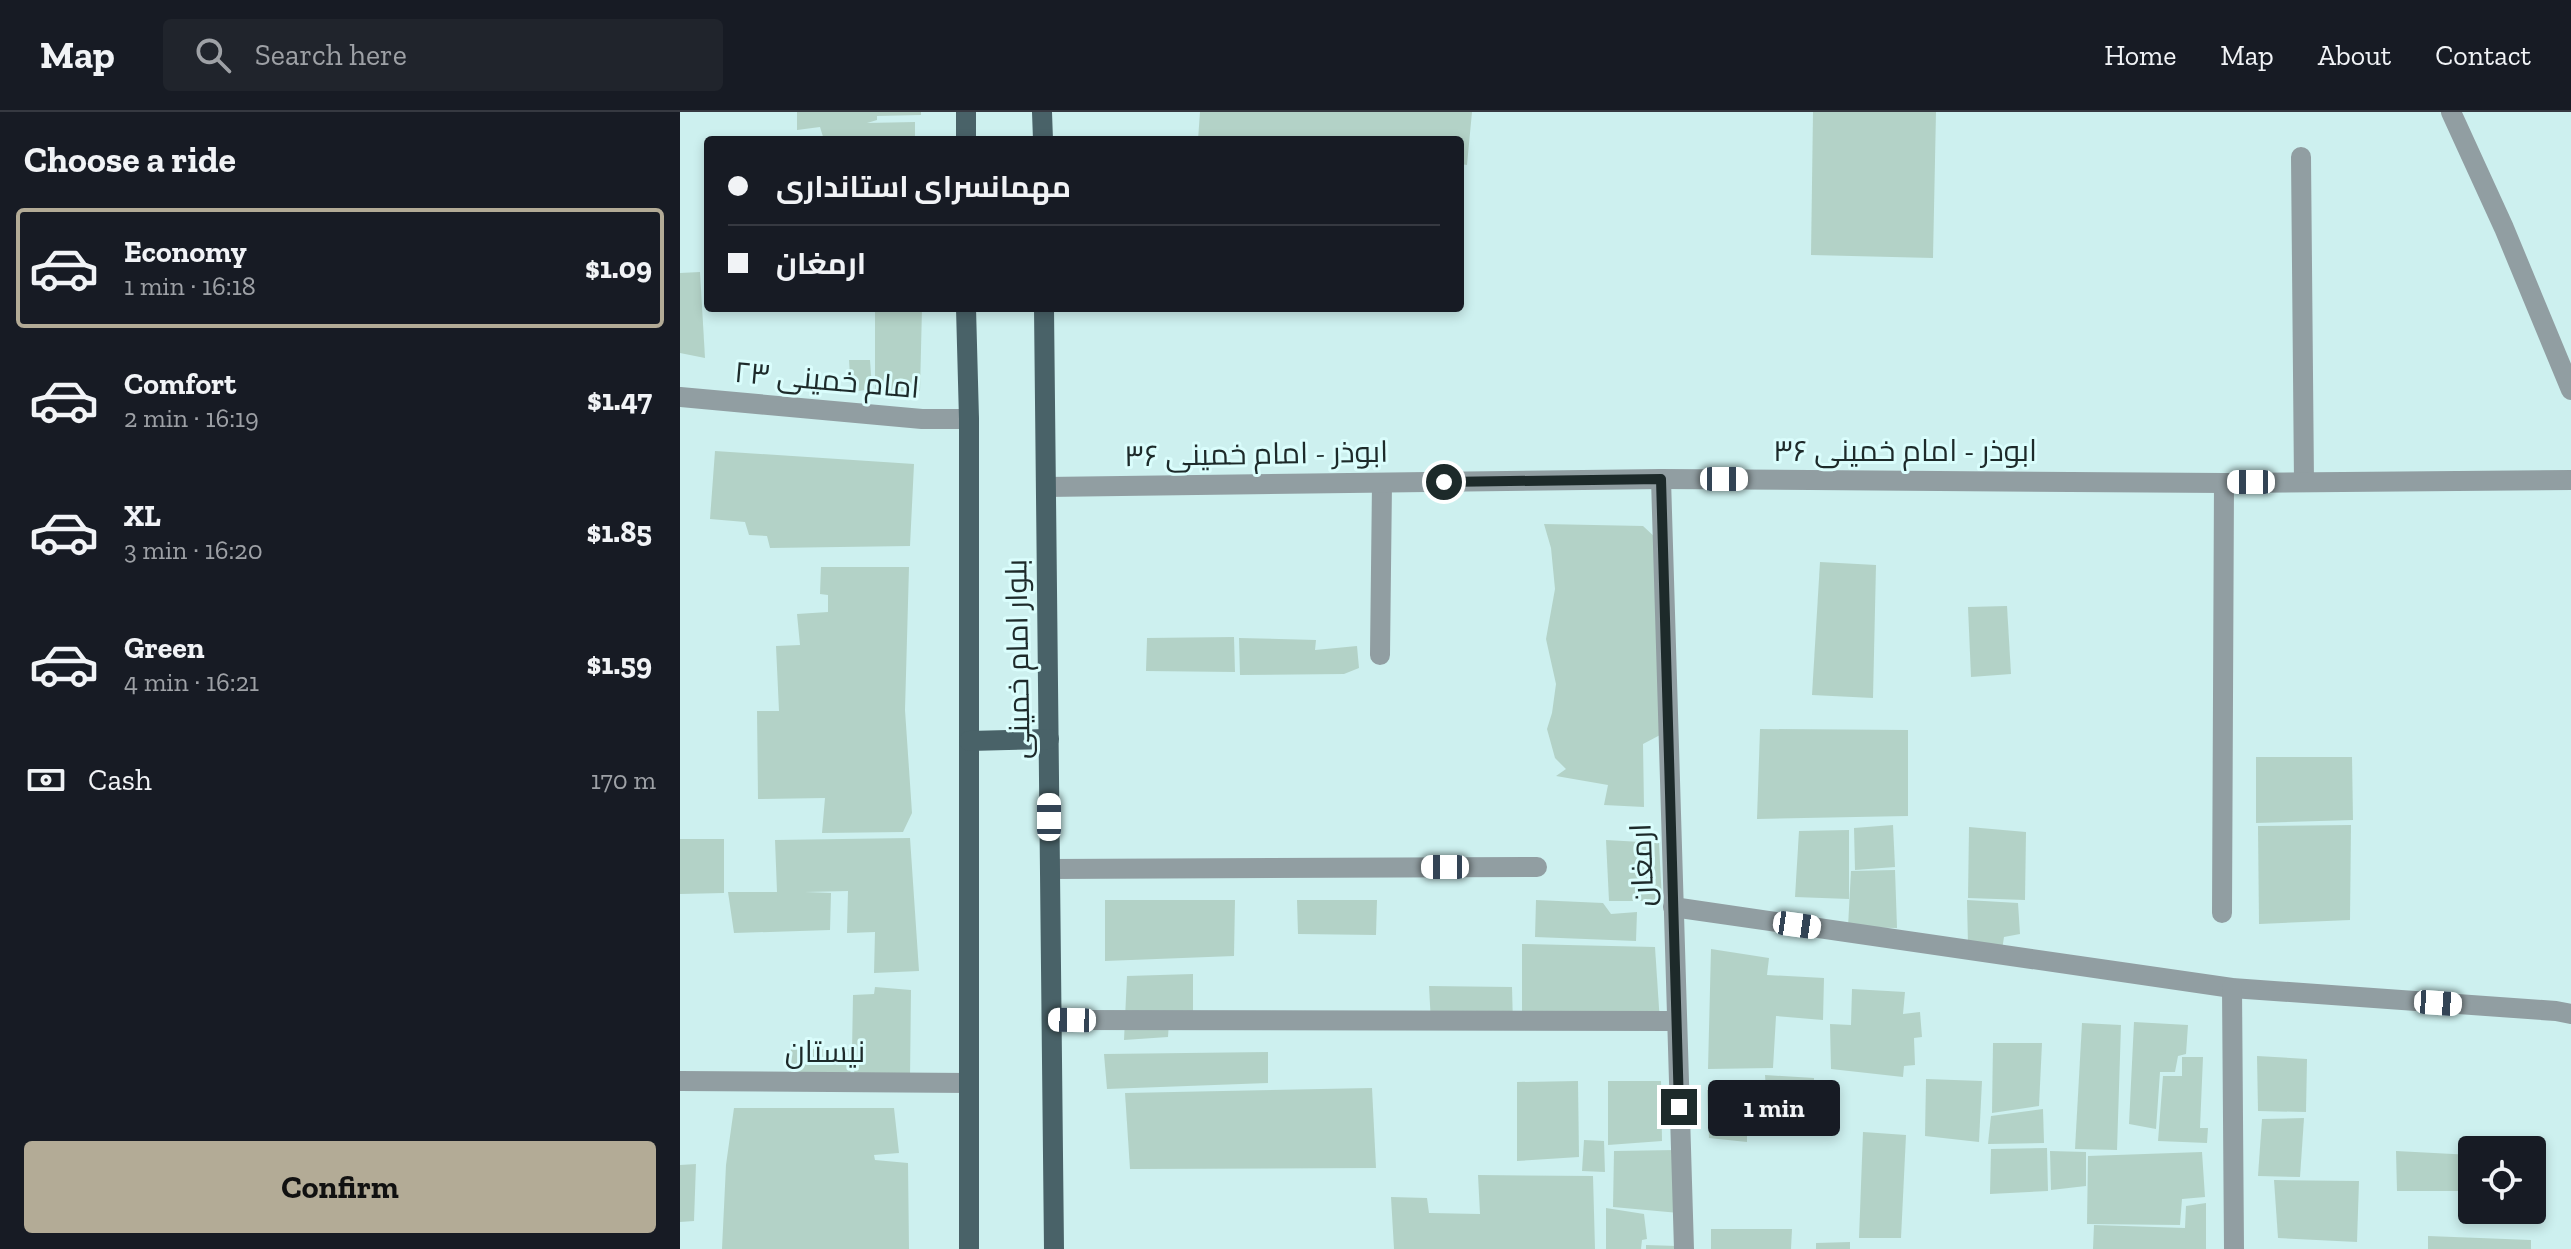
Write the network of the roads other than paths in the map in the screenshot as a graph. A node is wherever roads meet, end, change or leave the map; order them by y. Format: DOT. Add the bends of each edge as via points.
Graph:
graph roads {
  1 [pos="966,112"];
  2 [pos="1042,112"];
  3 [pos="2451,112"];
  4 [pos="966,136"];
  5 [pos="1043,136"];
  6 [pos="2301,157"];
  7 [pos="966,312"];
  8 [pos="1044,312"];
  9 [pos="2571,390"];
  10 [pos="680,397"];
  11 [pos="969,419"];
  12 [pos="1661,479"];
  13 [pos="2571,480"];
  14 [pos="2304,482"];
  15 [pos="1382,483"];
  16 [pos="2224,483"];
  17 [pos="1046,487"];
  18 [pos="1380,655"];
  19 [pos="1049,739"];
  20 [pos="969,741"];
  21 [pos="1537,867"];
  22 [pos="1050,869"];
  23 [pos="1673,907"];
  24 [pos="2222,913"];
  25 [pos="2232,988"];
  26 [pos="2571,1014"];
  27 [pos="1052,1020"];
  28 [pos="1677,1021"];
  29 [pos="680,1081"];
  30 [pos="969,1083"];
  31 [pos="969,1249"];
  32 [pos="1054,1249"];
  33 [pos="1684,1249"];
  34 [pos="2234,1249"];
  1 -- 4 [label="main road"];
  2 -- 5 [label="main road"];
  3 -- 9 [label="street"];
  6 -- 14 [label="street"];
  7 -- 11 [label="main road, بلوار امام خمینی"];
  8 -- 17 [label="main road, بلوار امام خمینی"];
  10 -- 11 [label="street, امام خمینی ۲۳"];
  11 -- 20 [label="main road, بلوار امام خمینی"];
  12 -- 15 [label="street, ابوذر - امام خمینی ۳۶"];
  12 -- 16 [label="street, ابوذر - امام خمینی ۳۶"];
  12 -- 23 [label="street, ارمغان"];
  13 -- 14 [label="street, ابوذر - امام خمینی ۳۶"];
  14 -- 16 [label="street, ابوذر - امام خمینی ۳۶"];
  15 -- 17 [label="street, ابوذر - امام خمینی ۳۶"];
  15 -- 18 [label="street"];
  16 -- 24 [label="street"];
  17 -- 19 [label="main road, بلوار امام خمینی"];
  19 -- 20 [label="main road"];
  19 -- 22 [label="main road, بلوار امام خمینی"];
  20 -- 30 [label="main road, بلوار امام خمینی"];
  21 -- 22 [label="street"];
  22 -- 27 [label="main road, بلوار امام خمینی"];
  23 -- 25 [label="street"];
  23 -- 28 [label="street, ارمغان"];
  25 -- 26 [label="street"];
  25 -- 34 [label="street"];
  27 -- 28 [label="street"];
  27 -- 32 [label="main road, بلوار امام خمینی"];
  28 -- 33 [label="street, ارمغان"];
  29 -- 30 [label="street, نیستان"];
  30 -- 31 [label="main road, بلوار امام خمینی"];
}
